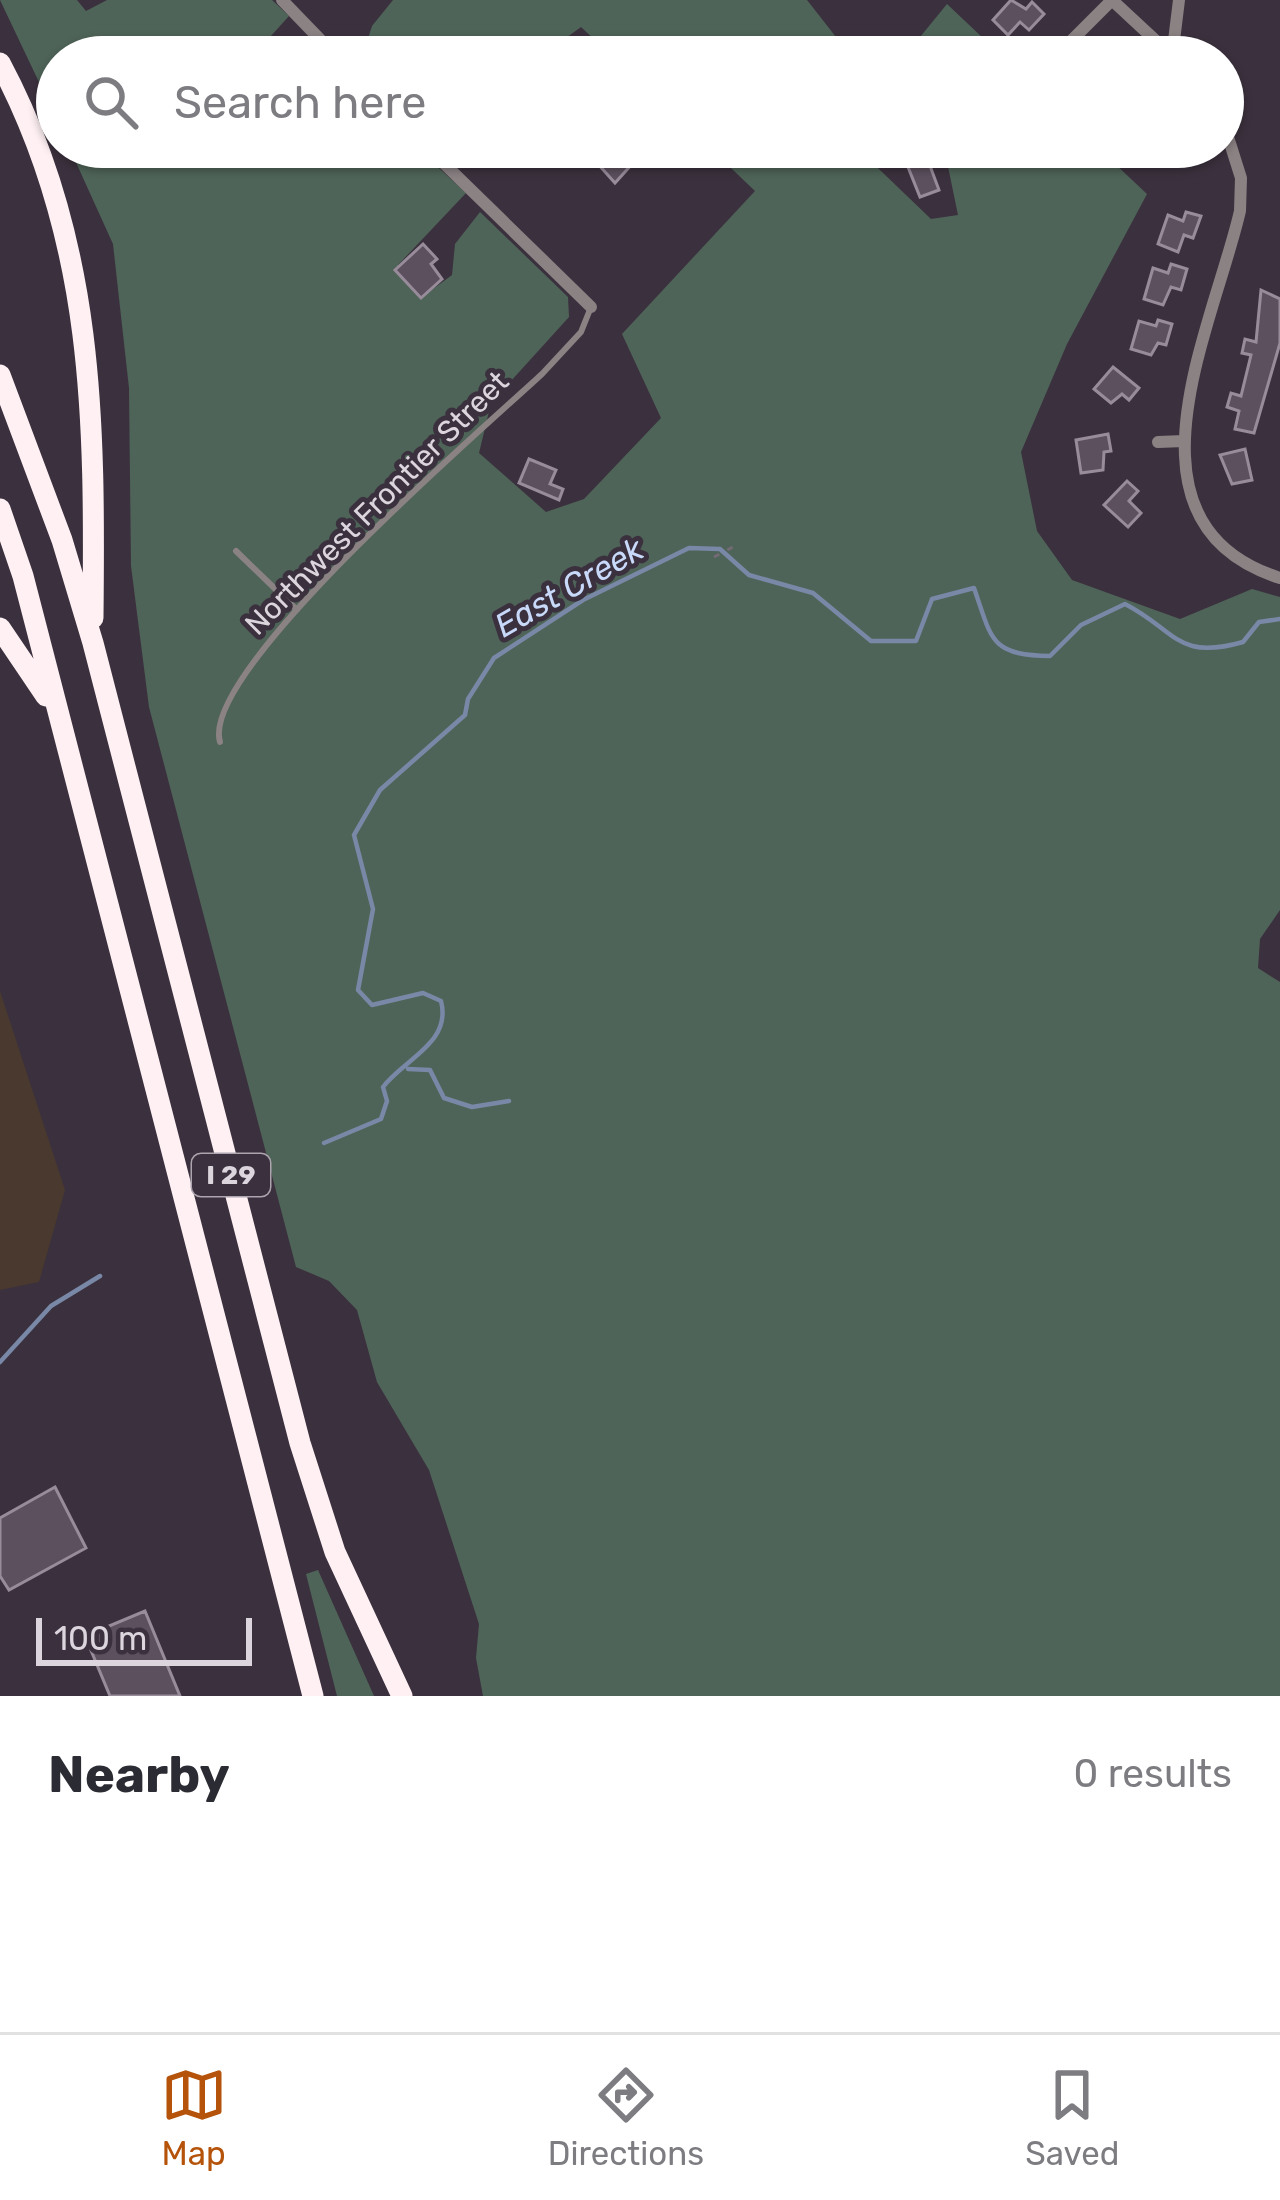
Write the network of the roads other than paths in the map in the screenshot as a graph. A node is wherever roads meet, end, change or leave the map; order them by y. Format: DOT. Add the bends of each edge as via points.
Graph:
graph roads {
  1 [pos="282,0"];
  2 [pos="1112,0"];
  3 [pos="1179,0"];
  4 [pos="317,36"];
  5 [pos="1076,36"];
  6 [pos="1151,36"];
  7 [pos="1174,36"];
  8 [pos="0,63"];
  9 [pos="36,143"];
  10 [pos="46,168"];
  11 [pos="449,168"];
  12 [pos="1238,168"];
  13 [pos="591,307"];
  14 [pos="0,375"];
  15 [pos="1184,441"];
  16 [pos="1158,442"];
  17 [pos="0,509"];
  18 [pos="236,550"];
  19 [pos="1280,578"];
  20 [pos="297,610"];
  21 [pos="0,628"];
  22 [pos="93,643"];
  23 [pos="56,711"];
  24 [pos="220,742"];
  25 [pos="313,1696"];
  26 [pos="402,1696"];
  1 -- 4 [label="street"];
  2 -- 5 [label="street"];
  2 -- 6 [label="street"];
  3 -- 7 [label="street"];
  8 -- 9 [label="highway"];
  10 -- 22 [label="highway" via="84,318"];
  11 -- 13 [label="street"];
  12 -- 15 [label="street" via="1240,211"];
  13 -- 20 [label="lane, Northwest Frontier Street" via="581,332 542,374"];
  14 -- 22 [label="highway, I 29"];
  15 -- 16 [label="street"];
  15 -- 19 [label="street" via="1183,473 1210,533 1232,555"];
  17 -- 23 [label="highway, I 29"];
  18 -- 20 [label="lane"];
  20 -- 24 [label="lane, Northwest Frontier Street" via="232,688 217,723"];
  21 -- 23 [label="highway"];
  22 -- 26 [label="highway, I 29" via="300,1443 335,1552"];
  23 -- 25 [label="highway, I 29"];
}
